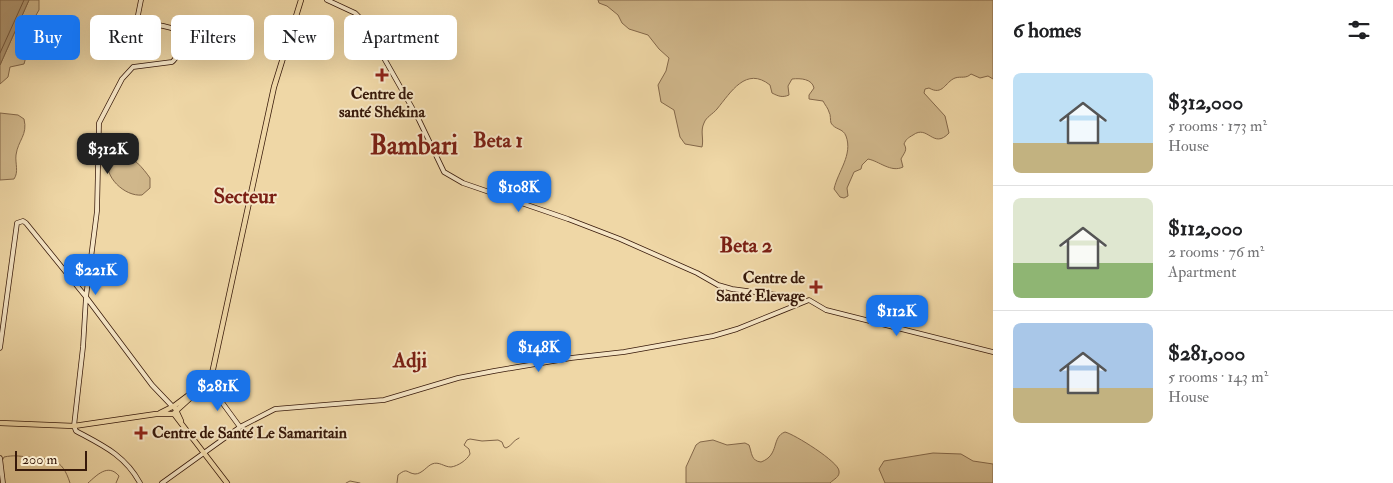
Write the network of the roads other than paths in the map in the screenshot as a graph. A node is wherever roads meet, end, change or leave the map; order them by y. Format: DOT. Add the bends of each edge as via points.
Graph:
graph roads {
  1 [pos="141,0"];
  2 [pos="301,0"];
  3 [pos="327,0"];
  4 [pos="86,297"];
  5 [pos="802,302"];
  6 [pos="0,348"];
  7 [pos="993,352"];
  8 [pos="209,385"];
  9 [pos="173,410"];
  10 [pos="0,423"];
  11 [pos="74,426"];
  12 [pos="240,427"];
  13 [pos="205,454"];
  14 [pos="0,458"];
  15 [pos="1,464"];
  16 [pos="3,483"];
  17 [pos="140,483"];
  18 [pos="162,483"];
  19 [pos="227,483"];
  1 -- 4 [label="street" via="140,22 177,30 182,34 184,44 172,62 133,67 122,79 101,116 98,211"];
  2 -- 8 [label="main road" via="274,86"];
  3 -- 5 [label="street" via="355,13 363,21 447,176 634,245 718,285"];
  4 -- 6 [label="street" via="26,223 16,223"];
  4 -- 9 [label="street"];
  4 -- 11 [label="street"];
  5 -- 7 [label="street" via="809,300 826,310"];
  5 -- 12 [label="street" via="713,336 458,378 384,400 275,409"];
  8 -- 9 [label="main road"];
  8 -- 12 [label="street"];
  9 -- 11 [label="main road"];
  9 -- 13 [label="main road"];
  10 -- 11 [label="main road"];
  11 -- 17 [label="street" via="76,431 114,452"];
  12 -- 13 [label="street"];
  13 -- 18 [label="street"];
  13 -- 19 [label="main road"];
  14 -- 15 [label="street"];
  15 -- 16 [label="street"];
}
